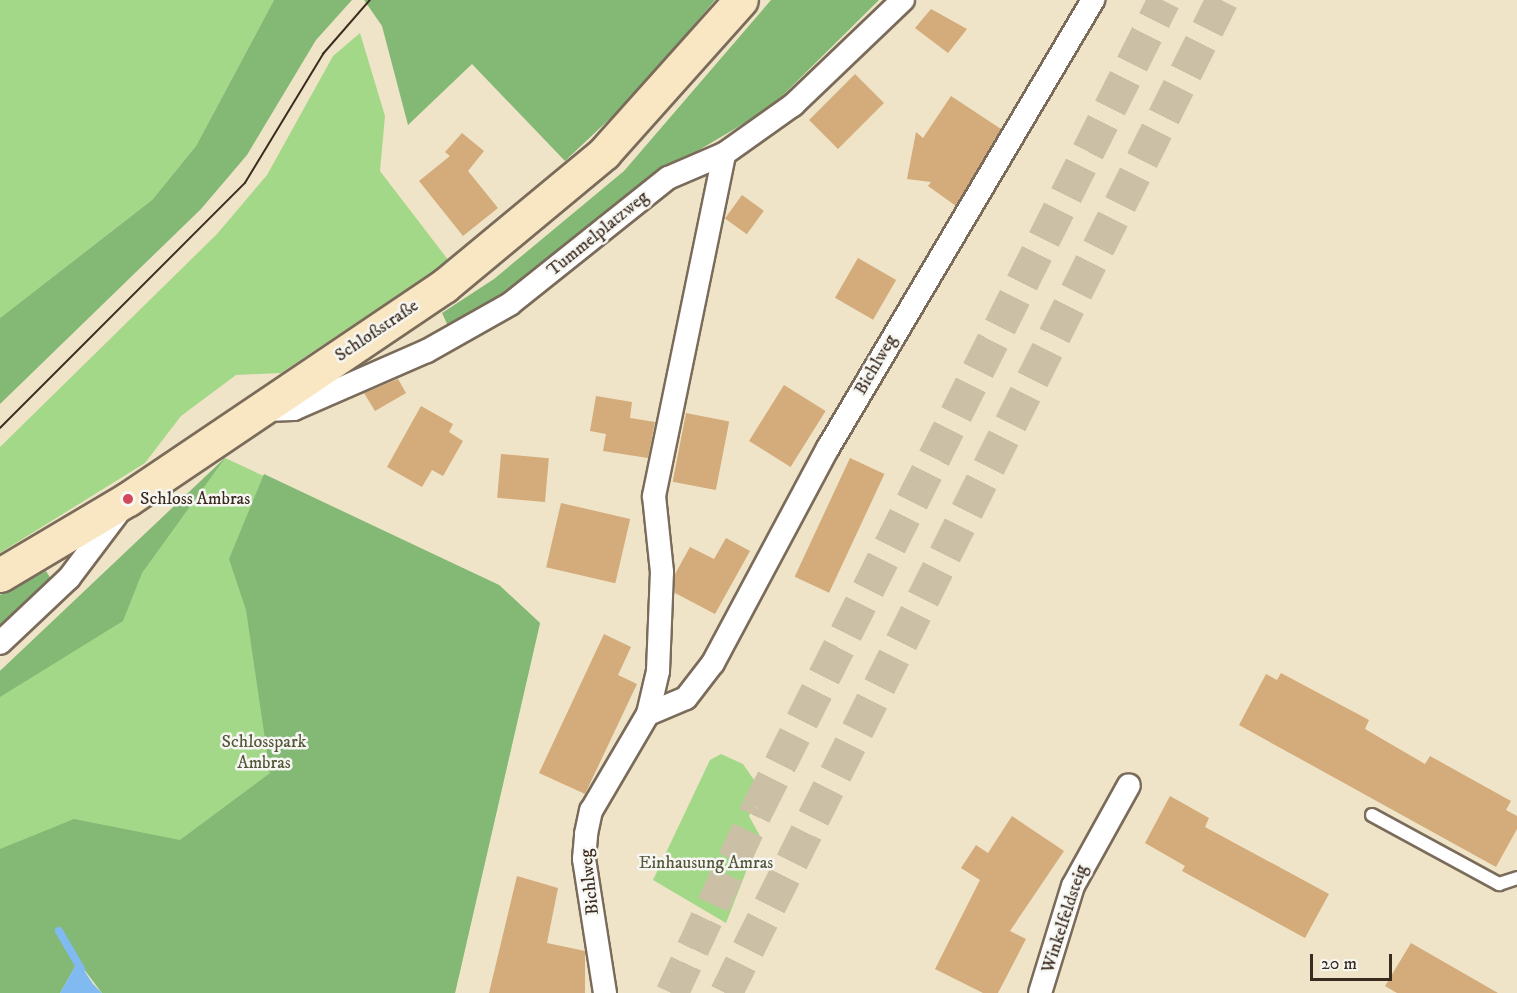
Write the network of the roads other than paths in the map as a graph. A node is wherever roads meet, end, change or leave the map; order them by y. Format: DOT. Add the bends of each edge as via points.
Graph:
graph roads {
  1 [pos="741,0"];
  2 [pos="903,0"];
  3 [pos="1093,0"];
  4 [pos="724,154"];
  5 [pos="260,411"];
  6 [pos="128,499"];
  7 [pos="0,576"];
  8 [pos="0,643"];
  9 [pos="648,714"];
  10 [pos="1129,785"];
  11 [pos="1372,815"];
  12 [pos="1517,878"];
  13 [pos="605,993"];
  14 [pos="1040,993"];
  1 -- 5 [label="main road, Schloßstraße" via="654,102 572,183 444,286"];
  2 -- 4 [label="street, Tummelplatzweg" via="793,105"];
  3 -- 9 [label="street, Bichlweg" via="828,448 713,663 686,698"];
  4 -- 5 [label="street, Tummelplatzweg" via="668,178 510,304 427,351 294,409"];
  4 -- 9 [label="street, Bichlweg" via="654,496 662,629"];
  5 -- 6 [label="main road, Schloßstraße"];
  6 -- 7 [label="main road"];
  6 -- 8 [label="street, Schloßstraße" via="69,578"];
  9 -- 13 [label="street, Bichlweg" via="591,811 586,834 584,859"];
  10 -- 14 [label="street, Winkelfeldsteig" via="1073,886"];
  11 -- 12 [label="lane" via="1499,884"];
}
